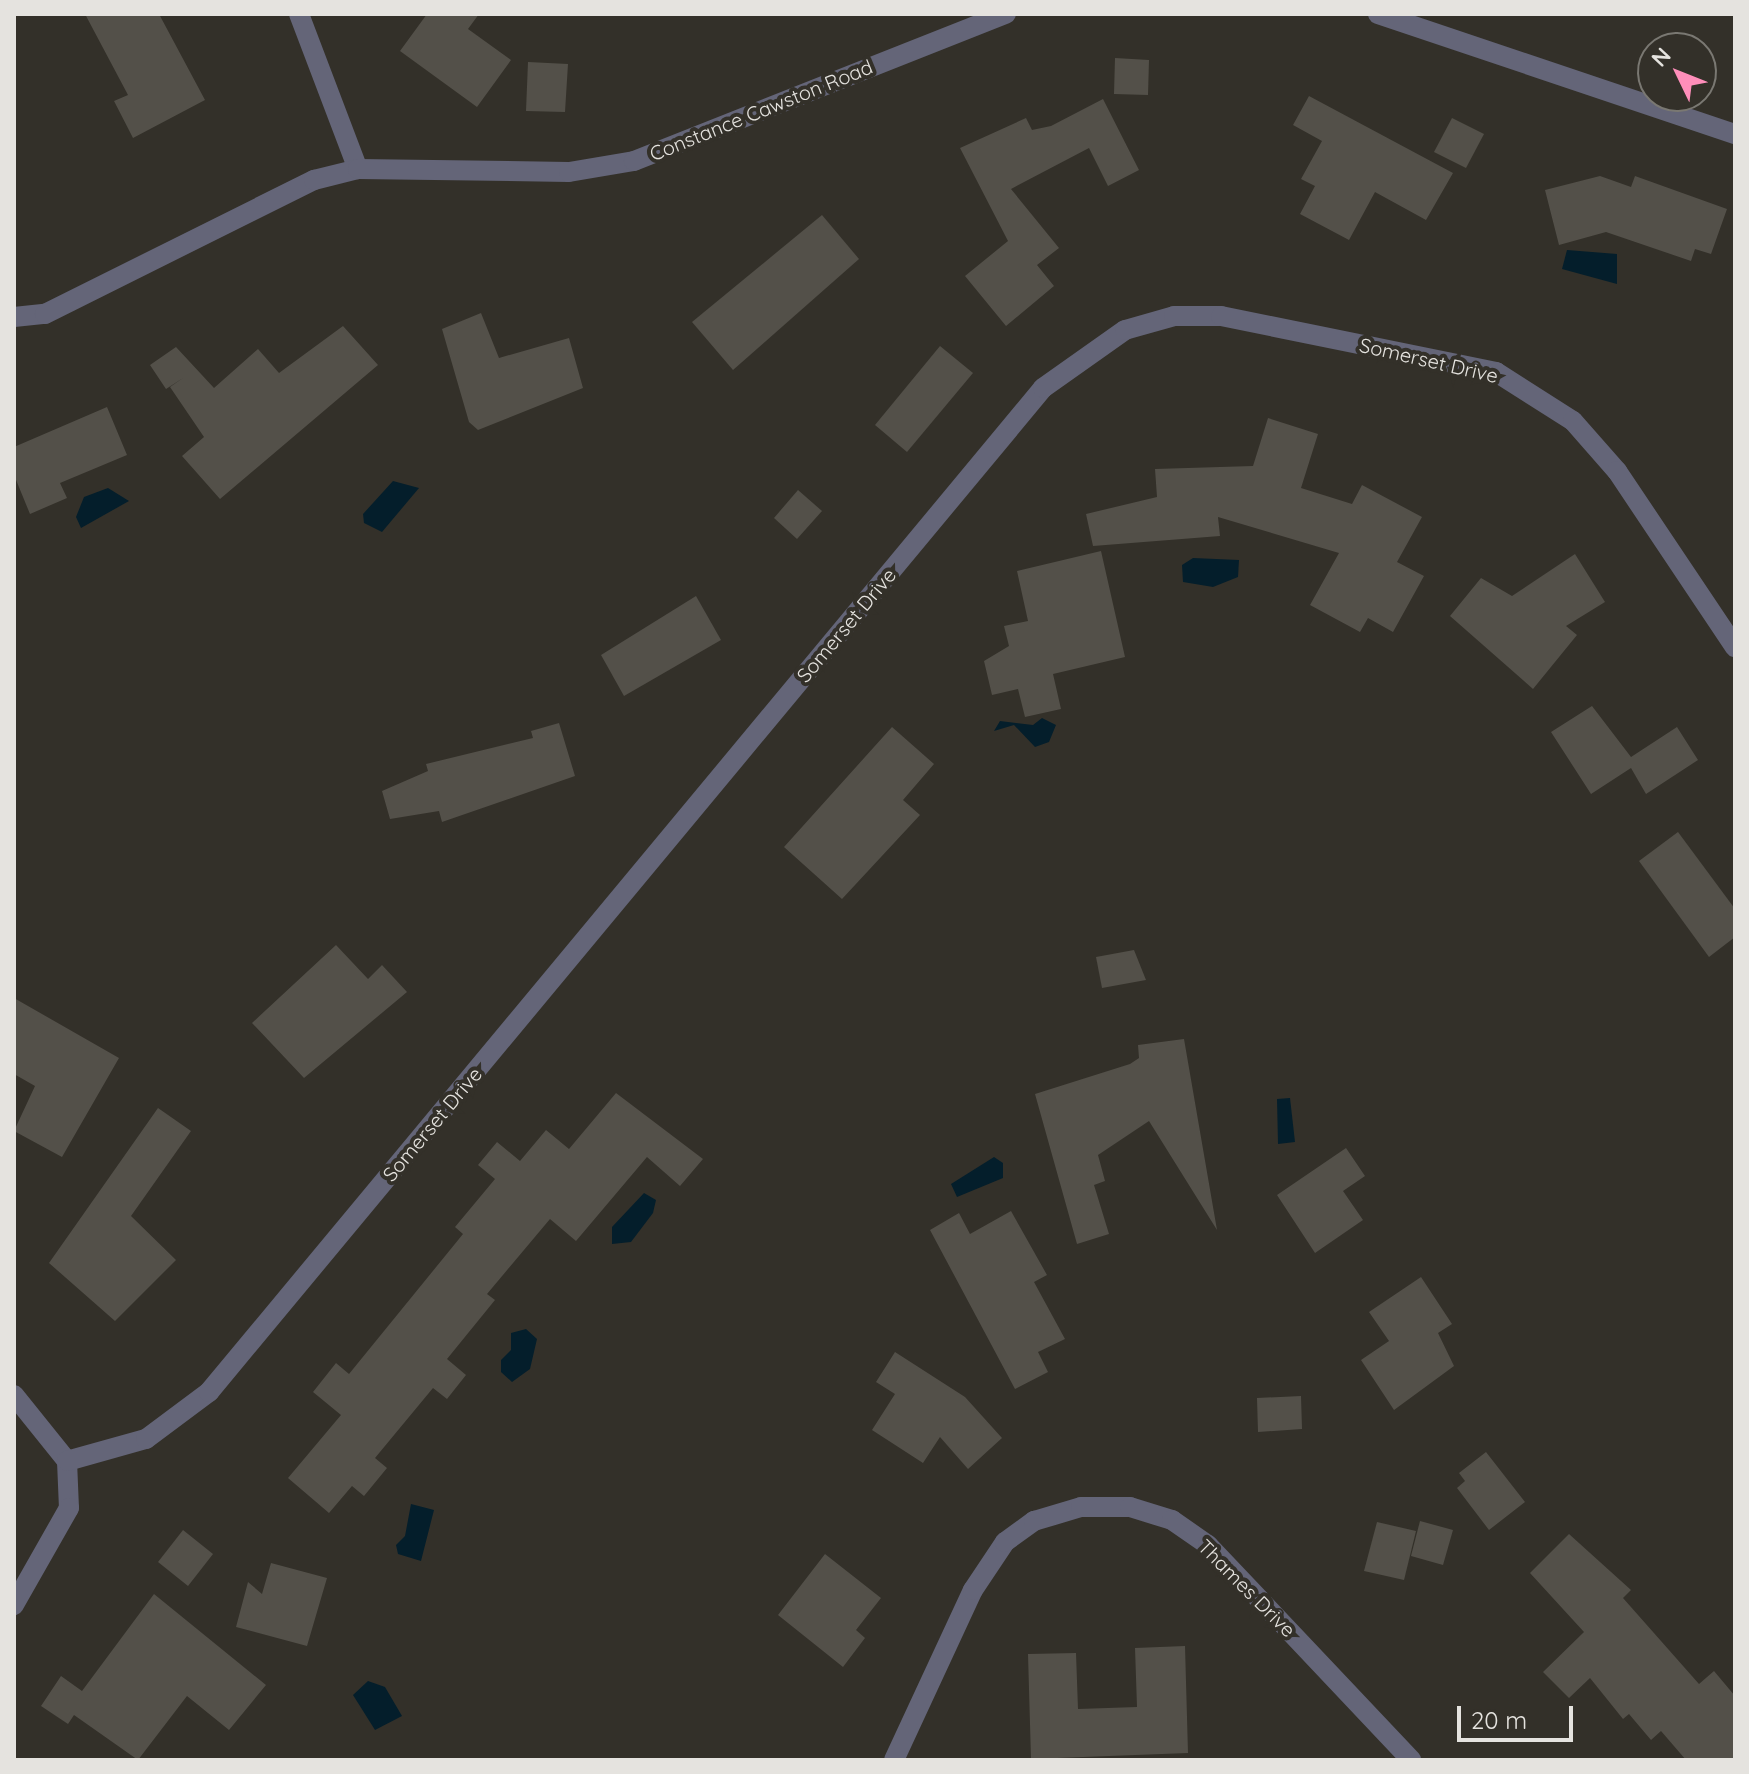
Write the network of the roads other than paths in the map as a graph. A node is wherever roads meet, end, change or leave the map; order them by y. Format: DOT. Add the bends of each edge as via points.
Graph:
graph roads {
  1 [pos="299,14"];
  2 [pos="1006,14"];
  3 [pos="1378,14"];
  4 [pos="1735,134"];
  5 [pos="358,169"];
  6 [pos="14,317"];
  7 [pos="1735,647"];
  8 [pos="14,1395"];
  9 [pos="67,1461"];
  10 [pos="14,1605"];
  11 [pos="894,1760"];
  12 [pos="1411,1760"];
  1 -- 5 [label="street"];
  2 -- 5 [label="street, Constance Cawston Road" via="634,161 569,172"];
  3 -- 4 [label="street"];
  5 -- 6 [label="street, Constance Cawston Road" via="314,180 45,314"];
  7 -- 9 [label="street, Somerset Drive" via="1617,471 1573,421 1509,379 1221,316 1174,316 1125,330 1043,388 209,1392 146,1439"];
  8 -- 9 [label="street"];
  9 -- 10 [label="street" via="69,1508"];
  11 -- 12 [label="street, Thames Drive" via="973,1590 1005,1542 1034,1521 1081,1507 1130,1507 1172,1520 1208,1545"];
}
